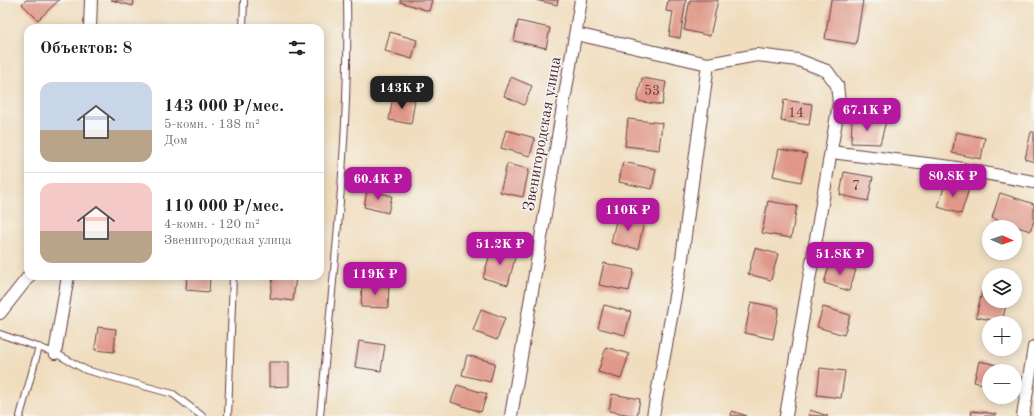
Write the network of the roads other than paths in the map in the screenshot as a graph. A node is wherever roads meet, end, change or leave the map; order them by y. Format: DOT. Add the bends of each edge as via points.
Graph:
graph roads {
  1 [pos="91,0"];
  2 [pos="244,0"];
  3 [pos="347,0"];
  4 [pos="581,0"];
  5 [pos="90,24"];
  6 [pos="243,24"];
  7 [pos="576,34"];
  8 [pos="708,64"];
  9 [pos="831,152"];
  10 [pos="1034,182"];
  11 [pos="26,280"];
  12 [pos="67,280"];
  13 [pos="233,280"];
  14 [pos="0,313"];
  15 [pos="0,334"];
  16 [pos="39,347"];
  17 [pos="1034,348"];
  18 [pos="55,353"];
  19 [pos="20,416"];
  20 [pos="202,416"];
  21 [pos="228,416"];
  22 [pos="320,416"];
  23 [pos="511,416"];
  24 [pos="653,416"];
  25 [pos="786,416"];
  26 [pos="1023,416"];
  1 -- 5 [label="street"];
  2 -- 6 [label="lane"];
  3 -- 22 [label="lane" via="348,50 338,221"];
  4 -- 7 [label="street, Звенигородская улица"];
  7 -- 8 [label="street"];
  7 -- 23 [label="street, Звенигородская улица"];
  8 -- 9 [label="street" via="757,55 798,60 827,71 837,85 839,103"];
  8 -- 24 [label="street" via="682,258"];
  9 -- 10 [label="street" via="951,167"];
  9 -- 25 [label="street"];
  11 -- 14 [label="street"];
  12 -- 18 [label="street"];
  13 -- 21 [label="lane"];
  15 -- 16 [label="lane"];
  16 -- 18 [label="lane"];
  16 -- 19 [label="lane"];
  17 -- 26 [label="street"];
  18 -- 20 [label="lane" via="86,370 173,394"];
}
